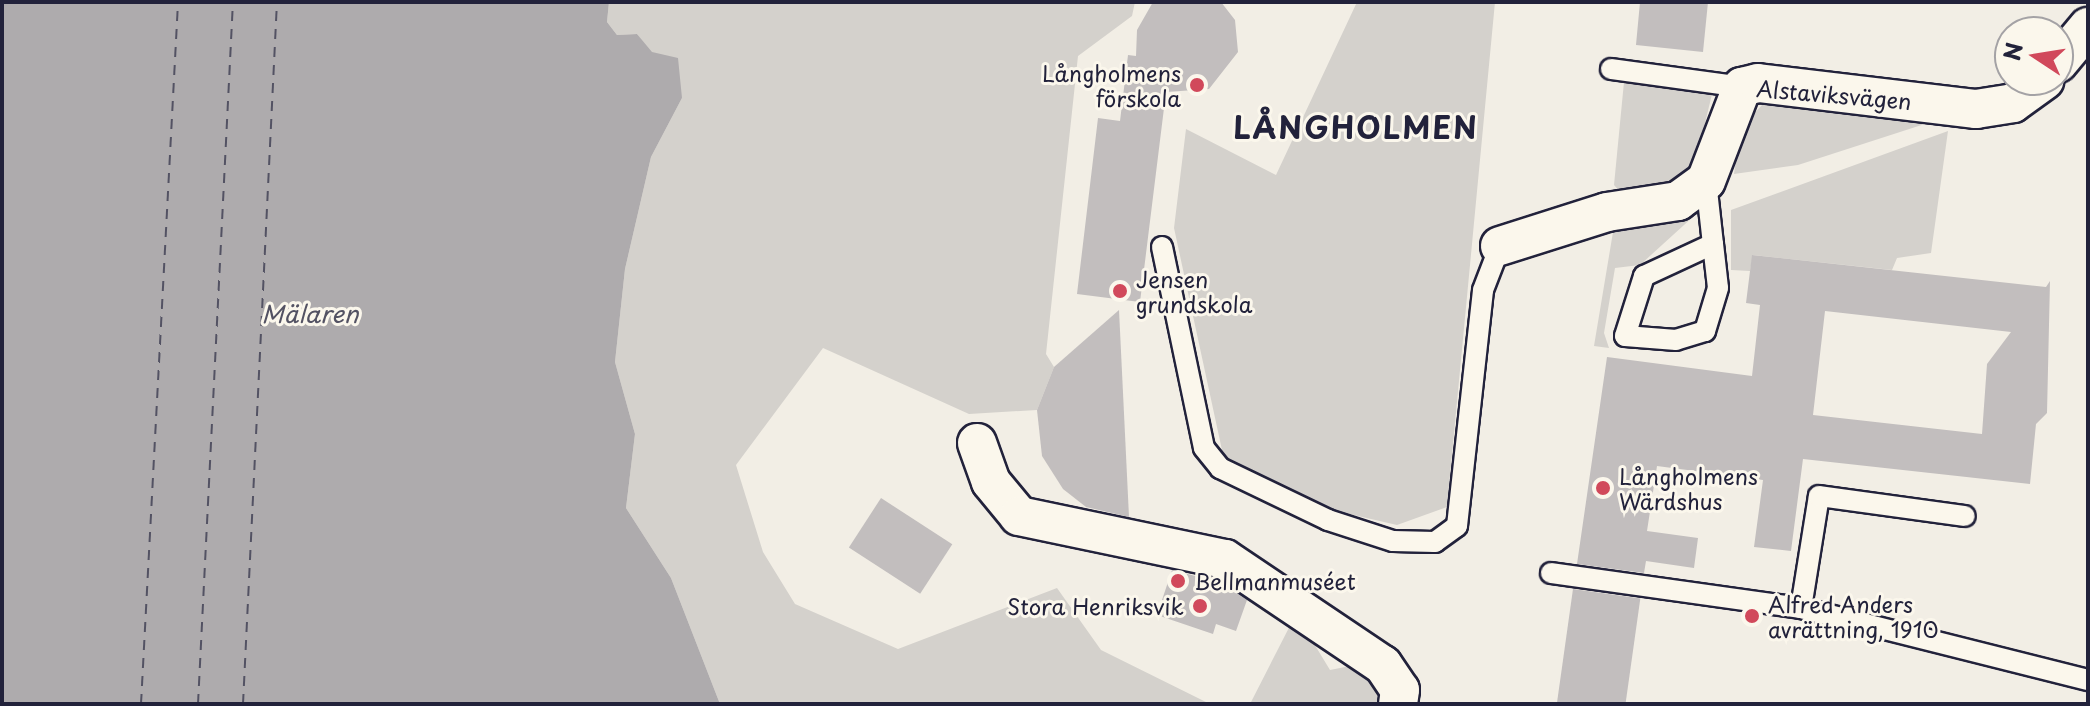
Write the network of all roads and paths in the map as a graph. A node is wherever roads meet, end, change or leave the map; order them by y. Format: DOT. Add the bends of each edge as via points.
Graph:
graph roads {
  1 [pos="2088,27"];
  2 [pos="2074,44"];
  3 [pos="1611,69"];
  4 [pos="1742,87"];
  5 [pos="2023,96"];
  6 [pos="1706,181"];
  7 [pos="1713,244"];
  8 [pos="1500,246"];
  9 [pos="1162,247"];
  10 [pos="977,443"];
  11 [pos="1965,516"];
  12 [pos="1551,573"];
  13 [pos="1801,608"];
  14 [pos="2088,680"];
  15 [pos="1398,704"];
  1 -- 2 [label="street"];
  3 -- 4 [label="lane"];
  4 -- 5 [label="street, Alstaviksvägen" via="1758,83 1976,109 2013,103"];
  4 -- 6 [label="street, Alstaviksvägen"];
  6 -- 7 [label="lane"];
  6 -- 8 [label="street" via="1678,201 1607,212"];
  7 -- 7 [label="lane" via="1644,276 1625,336 1676,340 1705,331 1718,288"];
  8 -- 9 [label="lane" via="1483,290 1457,526 1435,542 1393,541 1328,520 1220,468 1204,448"];
  10 -- 15 [label="street" via="991,482 1019,516 1225,559 1383,665 1400,690"];
  11 -- 13 [label="lane" via="1819,496"];
  12 -- 13 [label="lane"];
  13 -- 14 [label="lane"];
}
